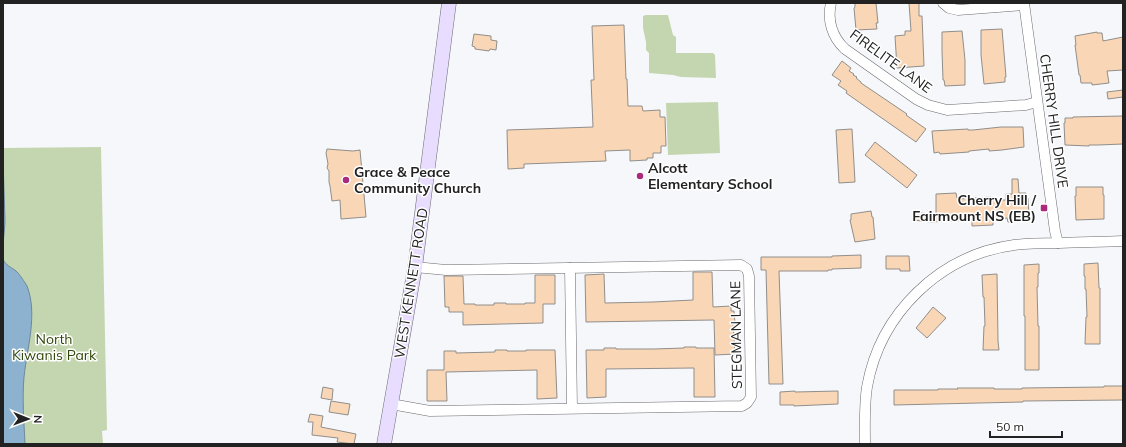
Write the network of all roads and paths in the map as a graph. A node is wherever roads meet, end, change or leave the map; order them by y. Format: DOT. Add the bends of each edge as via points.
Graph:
graph roads {
  1 [pos="449,3"];
  2 [pos="831,3"];
  3 [pos="942,3"];
  4 [pos="1024,4"];
  5 [pos="1037,102"];
  6 [pos="1123,242"];
  7 [pos="1058,243"];
  8 [pos="415,267"];
  9 [pos="570,268"];
  10 [pos="391,404"];
  11 [pos="572,408"];
  12 [pos="384,444"];
  13 [pos="865,444"];
  1 -- 8 [label="street, WEST KENNETT ROAD"];
  2 -- 5 [label="street, FIRELITE LANE" via="831,26 842,46 924,103 952,110"];
  3 -- 4 [label="street" via="948,8 958,10"];
  4 -- 5 [label="street, CHERRY HILL DRIVE"];
  5 -- 7 [label="street, CHERRY HILL DRIVE"];
  6 -- 7 [label="street"];
  7 -- 13 [label="street" via="1014,245 978,254 943,271 912,297 880,344 872,367 866,398"];
  8 -- 9 [label="street, STEGMAN LANE" via="446,270"];
  8 -- 10 [label="street, WEST KENNETT ROAD"];
  9 -- 11 [label="street"];
  9 -- 11 [label="street, STEGMAN LANE" via="744,266 749,274 751,396 742,406"];
  10 -- 11 [label="street, STEGMAN LANE" via="430,411"];
  10 -- 12 [label="street, WEST KENNETT ROAD"];
}
